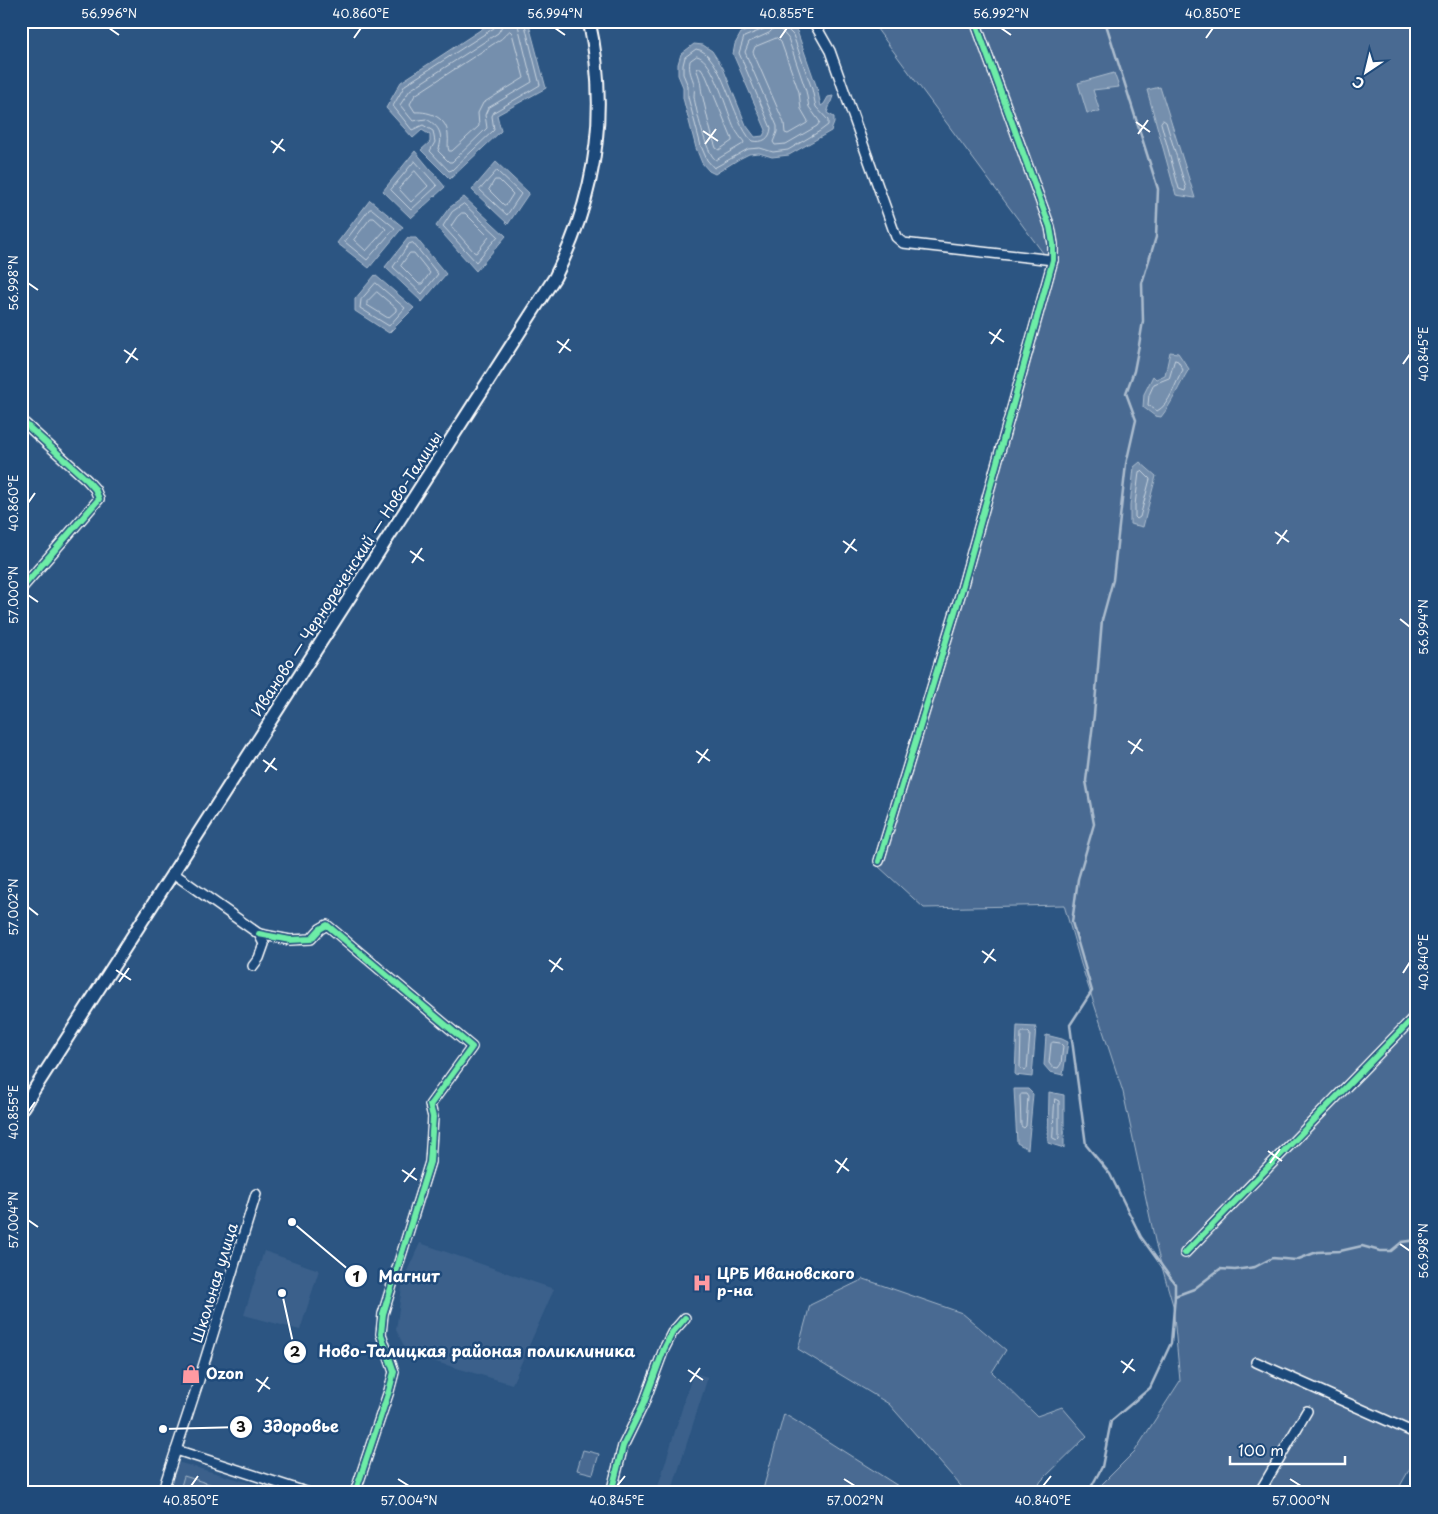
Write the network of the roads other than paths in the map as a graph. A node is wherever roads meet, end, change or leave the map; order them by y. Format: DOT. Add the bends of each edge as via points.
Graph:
graph roads {
  1 [pos="588,21"];
  2 [pos="813,21"];
  3 [pos="975,21"];
  4 [pos="1053,260"];
  5 [pos="21,420"];
  6 [pos="21,589"];
  7 [pos="879,861"];
  8 [pos="173,873"];
  9 [pos="260,934"];
  10 [pos="254,966"];
  11 [pos="1417,1014"];
  12 [pos="21,1110"];
  13 [pos="256,1194"];
  14 [pos="1186,1253"];
  15 [pos="685,1318"];
  16 [pos="1256,1362"];
  17 [pos="1307,1410"];
  18 [pos="1417,1434"];
  19 [pos="176,1450"];
  20 [pos="1417,1488"];
  21 [pos="162,1493"];
  22 [pos="310,1493"];
  23 [pos="355,1493"];
  24 [pos="611,1493"];
  25 [pos="1259,1493"];
  26 [pos="1414,1493"];
  1 -- 8 [label="main road, Иваново — Чернореченский — Ново-Талицы" via="597,70 596,146 588,193 571,244 537,306"];
  2 -- 4 [label="street" via="830,51 896,237 903,243"];
  3 -- 4 [label="street" via="1050,227"];
  4 -- 7 [label="street" via="961,592"];
  5 -- 6 [label="street" via="87,480 99,499"];
  8 -- 9 [label="street"];
  8 -- 12 [label="main road, Иваново — Чернореченский — Ново-Талицы"];
  9 -- 10 [label="street" via="264,944"];
  9 -- 23 [label="street" via="290,940 311,939 327,925 472,1047 430,1105 433,1117 430,1162 383,1314 381,1334 394,1372"];
  11 -- 14 [label="street"];
  13 -- 19 [label="street, Школьная улица"];
  15 -- 24 [label="street" via="664,1349 623,1446"];
  16 -- 18 [label="street"];
  17 -- 25 [label="street"];
  19 -- 21 [label="street, Школьная улица"];
  19 -- 22 [label="street"];
  20 -- 26 [label="street"];
}
